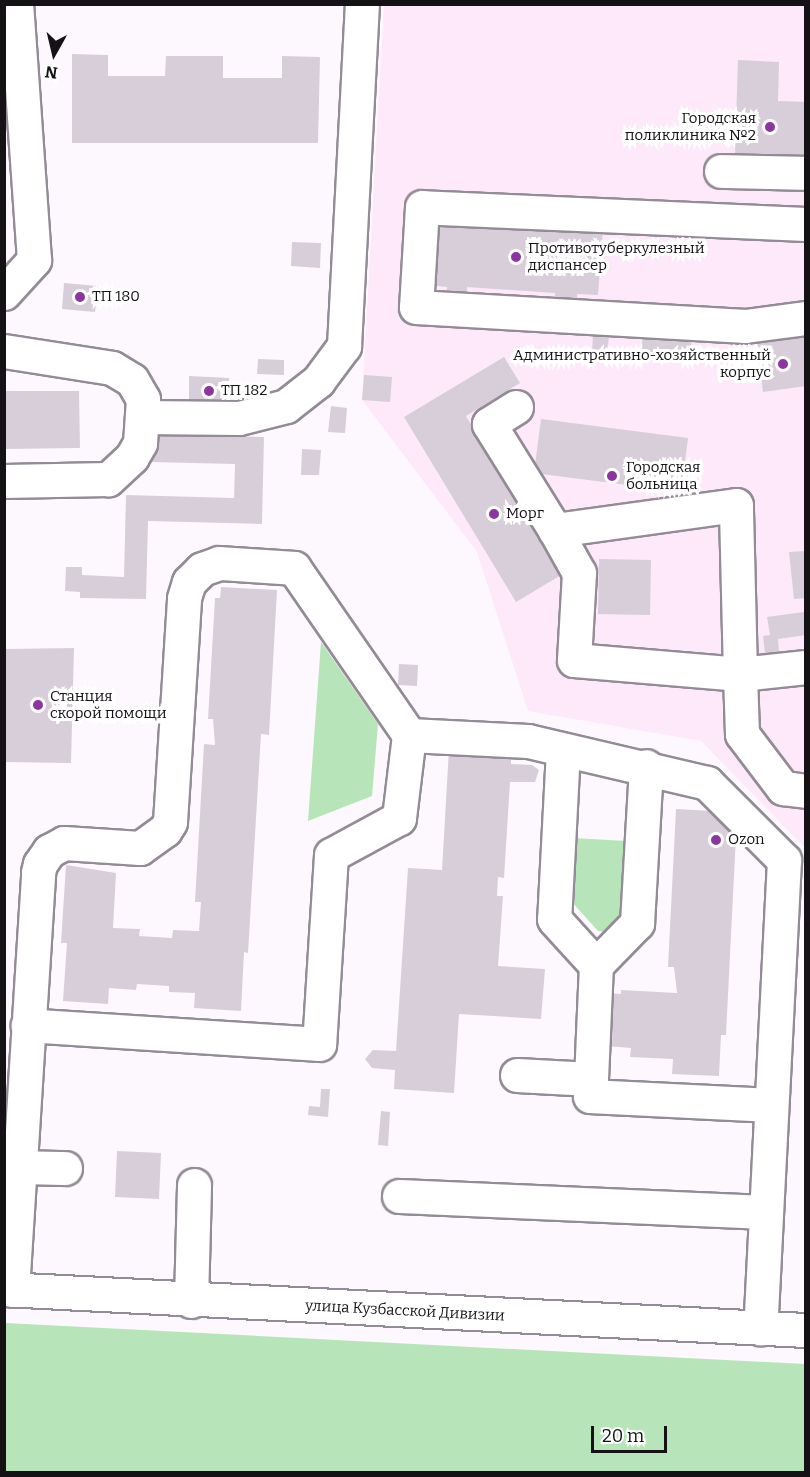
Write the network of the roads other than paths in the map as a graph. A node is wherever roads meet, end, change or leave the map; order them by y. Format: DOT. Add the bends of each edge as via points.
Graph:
graph roads {
  1 [pos="16,4"];
  2 [pos="362,4"];
  3 [pos="721,171"];
  4 [pos="806,173"];
  5 [pos="806,224"];
  6 [pos="4,293"];
  7 [pos="806,318"];
  8 [pos="4,351"];
  9 [pos="516,407"];
  10 [pos="142,417"];
  11 [pos="4,481"];
  12 [pos="555,530"];
  13 [pos="806,667"];
  14 [pos="740,674"];
  15 [pos="409,735"];
  16 [pos="563,750"];
  17 [pos="646,766"];
  18 [pos="806,791"];
  19 [pos="596,965"];
  20 [pos="28,1025"];
  21 [pos="518,1076"];
  22 [pos="591,1079"];
  23 [pos="771,1106"];
  24 [pos="20,1167"];
  25 [pos="65,1168"];
  26 [pos="194,1185"];
  27 [pos="399,1196"];
  28 [pos="765,1212"];
  29 [pos="8,1289"];
  30 [pos="191,1301"];
  31 [pos="760,1328"];
  32 [pos="806,1330"];
  1 -- 6 [label="street" via="34,260"];
  2 -- 10 [label="street" via="344,346 318,381 286,406 239,418"];
  3 -- 4 [label="street"];
  5 -- 7 [label="street" via="422,207 416,307 745,326"];
  8 -- 10 [label="street" via="112,368 132,380 143,399"];
  9 -- 12 [label="street" via="489,424"];
  10 -- 11 [label="street" via="140,443 132,457 108,478"];
  12 -- 14 [label="street" via="579,573 574,660"];
  12 -- 14 [label="street" via="736,505"];
  13 -- 14 [label="street"];
  14 -- 18 [label="street" via="742,734 783,788"];
  15 -- 16 [label="street" via="528,741"];
  15 -- 20 [label="street" via="399,818 331,855 319,1044"];
  15 -- 20 [label="street" via="294,568 219,563 202,569 189,582 184,598 170,822 158,837 140,848 64,843 44,857 38,872"];
  16 -- 17 [label="street"];
  16 -- 19 [label="street" via="554,919"];
  17 -- 19 [label="street" via="638,923"];
  17 -- 23 [label="street" via="707,783 784,860"];
  19 -- 22 [label="street"];
  20 -- 24 [label="street"];
  21 -- 22 [label="street"];
  22 -- 23 [label="street" via="590,1096"];
  23 -- 28 [label="street"];
  24 -- 25 [label="street"];
  24 -- 29 [label="street"];
  26 -- 30 [label="street"];
  27 -- 28 [label="street"];
  28 -- 31 [label="street"];
  29 -- 30 [label="street, улица Кузбасской Дивизии"];
  30 -- 31 [label="street, улица Кузбасской Дивизии"];
  31 -- 32 [label="street, улица Кузбасской Дивизии"];
}
